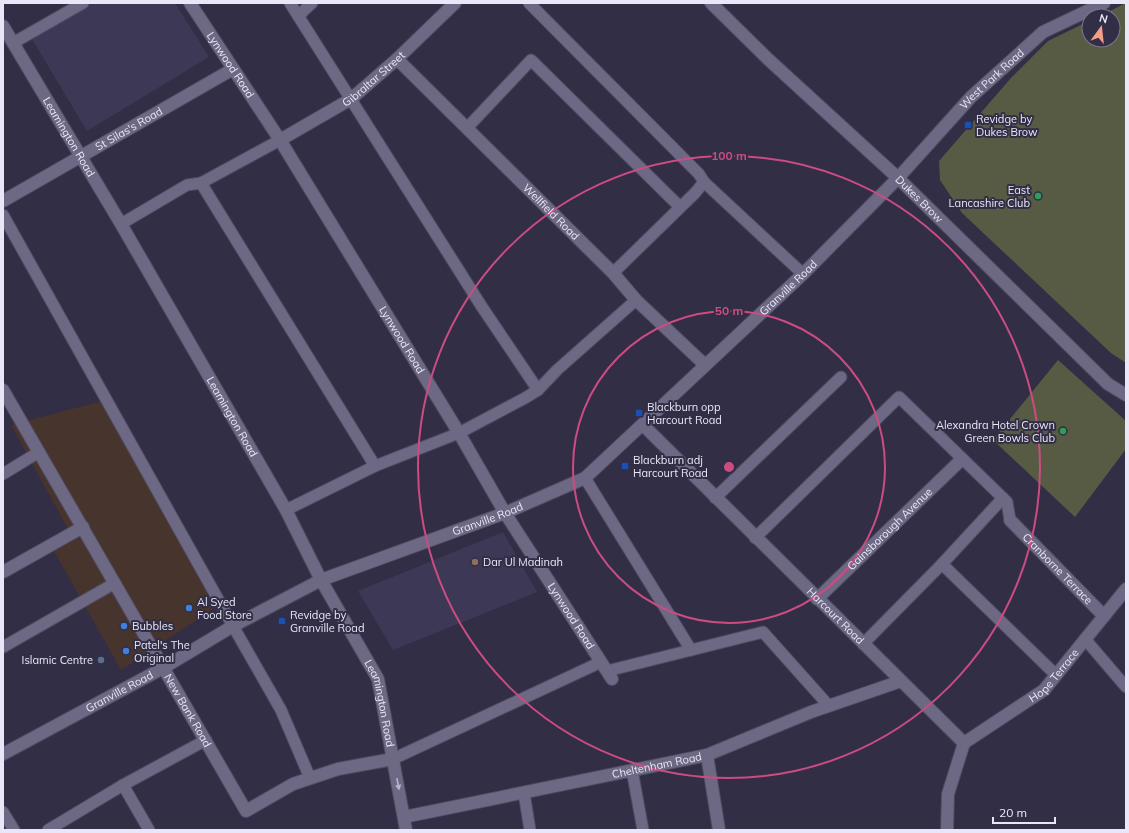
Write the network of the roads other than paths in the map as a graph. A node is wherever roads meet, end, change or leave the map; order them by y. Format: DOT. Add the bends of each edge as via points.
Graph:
graph roads {
  1 [pos="83,3"];
  2 [pos="190,3"];
  3 [pos="290,3"];
  4 [pos="312,3"];
  5 [pos="455,3"];
  6 [pos="529,3"];
  7 [pos="711,3"];
  8 [pos="1104,3"];
  9 [pos="298,16"];
  10 [pos="3,26"];
  11 [pos="13,43"];
  12 [pos="397,59"];
  13 [pos="234,69"];
  14 [pos="351,99"];
  15 [pos="467,128"];
  16 [pos="280,140"];
  17 [pos="81,157"];
  18 [pos="898,178"];
  19 [pos="704,182"];
  20 [pos="201,183"];
  21 [pos="3,201"];
  22 [pos="680,207"];
  23 [pos="3,215"];
  24 [pos="121,224"];
  25 [pos="613,273"];
  26 [pos="803,274"];
  27 [pos="636,300"];
  28 [pos="706,365"];
  29 [pos="841,377"];
  30 [pos="538,390"];
  31 [pos="4,395"];
  32 [pos="1126,395"];
  33 [pos="643,425"];
  34 [pos="458,433"];
  35 [pos="39,452"];
  36 [pos="962,459"];
  37 [pos="375,466"];
  38 [pos="3,474"];
  39 [pos="585,478"];
  40 [pos="715,498"];
  41 [pos="1003,498"];
  42 [pos="286,510"];
  43 [pos="505,513"];
  44 [pos="1010,520"];
  45 [pos="83,528"];
  46 [pos="755,538"];
  47 [pos="942,564"];
  48 [pos="3,572"];
  49 [pos="321,580"];
  50 [pos="116,583"];
  51 [pos="1126,589"];
  52 [pos="817,599"];
  53 [pos="1104,616"];
  54 [pos="233,626"];
  55 [pos="1085,639"];
  56 [pos="864,644"];
  57 [pos="3,647"];
  58 [pos="691,650"];
  59 [pos="163,668"];
  60 [pos="607,671"];
  61 [pos="1056,675"];
  62 [pos="901,681"];
  63 [pos="1126,687"];
  64 [pos="829,706"];
  65 [pos="206,740"];
  66 [pos="964,743"];
  67 [pos="3,754"];
  68 [pos="707,755"];
  69 [pos="393,759"];
  70 [pos="632,770"];
  71 [pos="310,778"];
  72 [pos="123,785"];
  73 [pos="524,793"];
  74 [pos="3,812"];
  75 [pos="404,817"];
  76 [pos="14,830"];
  77 [pos="48,830"];
  78 [pos="149,830"];
  79 [pos="406,830"];
  80 [pos="530,830"];
  81 [pos="642,830"];
  82 [pos="719,830"];
  83 [pos="946,830"];
  1 -- 11 [label="lane"];
  2 -- 13 [label="street, Lynwood Road"];
  3 -- 9 [label="lane"];
  4 -- 9 [label="lane"];
  5 -- 12 [label="street, Gibraltar Street"];
  6 -- 19 [label="lane" via="699,174"];
  7 -- 18 [label="street, Dukes Brow"];
  8 -- 18 [label="street, West Park Road" via="1043,32 971,97"];
  9 -- 14 [label="lane"];
  10 -- 11 [label="street, Leamington Road"];
  11 -- 17 [label="street, Leamington Road"];
  12 -- 14 [label="street, Gibraltar Street"];
  12 -- 15 [label="street, Wellfield Road"];
  13 -- 16 [label="street, Lynwood Road"];
  13 -- 17 [label="street, St Silas's Road"];
  14 -- 16 [label="street, Gibraltar Street"];
  14 -- 30 [label="lane" via="482,307"];
  15 -- 22 [label="lane" via="531,60"];
  15 -- 25 [label="street, Wellfield Road"];
  16 -- 20 [label="lane"];
  16 -- 34 [label="street, Lynwood Road"];
  17 -- 21 [label="street, St Silas's Road"];
  17 -- 24 [label="street, Leamington Road"];
  18 -- 26 [label="street, Granville Road"];
  18 -- 32 [label="street, Dukes Brow" via="1108,384"];
  19 -- 22 [label="lane"];
  19 -- 26 [label="lane"];
  20 -- 24 [label="lane" via="187,185"];
  20 -- 37 [label="lane"];
  22 -- 25 [label="lane"];
  23 -- 54 [label="lane"];
  24 -- 42 [label="street, Leamington Road"];
  25 -- 27 [label="street, Wellfield Road"];
  26 -- 28 [label="street, Granville Road"];
  27 -- 28 [label="street, Wellfield Road"];
  27 -- 30 [label="lane"];
  28 -- 33 [label="street, Granville Road"];
  29 -- 40 [label="lane"];
  30 -- 34 [label="lane"];
  31 -- 35 [label="street, New Bank Road"];
  33 -- 39 [label="street, Granville Road"];
  33 -- 40 [label="street, Harcourt Road"];
  34 -- 37 [label="lane"];
  34 -- 43 [label="street, Lynwood Road"];
  35 -- 38 [label="lane"];
  35 -- 45 [label="street, New Bank Road"];
  36 -- 41 [label="lane"];
  36 -- 46 [label="lane" via="899,397"];
  36 -- 52 [label="street, Gainsborough Avenue"];
  37 -- 42 [label="lane"];
  39 -- 43 [label="street, Granville Road"];
  39 -- 58 [label="lane"];
  40 -- 46 [label="street, Harcourt Road"];
  41 -- 44 [label="lane" via="1007,502"];
  41 -- 47 [label="lane"];
  42 -- 49 [label="street, Leamington Road"];
  43 -- 49 [label="street, Granville Road"];
  43 -- 60 [label="street, Lynwood Road"];
  44 -- 53 [label="street, Cranborne Terrace"];
  45 -- 48 [label="street"];
  45 -- 50 [label="street, New Bank Road"];
  46 -- 52 [label="street, Harcourt Road"];
  47 -- 56 [label="lane"];
  47 -- 61 [label="lane"];
  49 -- 54 [label="street, Granville Road"];
  49 -- 69 [label="street, Leamington Road" via="378,679"];
  50 -- 57 [label="lane"];
  50 -- 59 [label="street, New Bank Road"];
  51 -- 53 [label="street, Hope Terrace"];
  52 -- 56 [label="street, Harcourt Road"];
  53 -- 55 [label="street, Hope Terrace"];
  54 -- 59 [label="street, Granville Road"];
  54 -- 71 [label="lane" via="282,710"];
  55 -- 61 [label="street, Hope Terrace"];
  55 -- 63 [label="lane"];
  56 -- 62 [label="street, Harcourt Road"];
  58 -- 60 [label="lane"];
  58 -- 64 [label="lane" via="763,632"];
  59 -- 65 [label="street, New Bank Road"];
  59 -- 67 [label="street, Granville Road"];
  60 -- 69 [label="lane"];
  61 -- 66 [label="street, Hope Terrace" via="1044,690"];
  62 -- 64 [label="street, Cheltenham Road"];
  62 -- 66 [label="street, Harcourt Road"];
  64 -- 68 [label="street, Cheltenham Road"];
  65 -- 71 [label="street, New Bank Road" via="246,811 293,784"];
  65 -- 72 [label="lane"];
  66 -- 83 [label="street" via="948,794"];
  68 -- 70 [label="street, Cheltenham Road"];
  68 -- 82 [label="street"];
  69 -- 71 [label="street, New Bank Road" via="338,769"];
  69 -- 75 [label="street, Leamington Road, one-way"];
  70 -- 73 [label="street, Cheltenham Road"];
  70 -- 81 [label="lane"];
  72 -- 77 [label="lane"];
  72 -- 78 [label="lane"];
  73 -- 75 [label="street, Cheltenham Road"];
  73 -- 80 [label="lane"];
  74 -- 76 [label="lane"];
  75 -- 79 [label="street, Leamington Road"];
}
